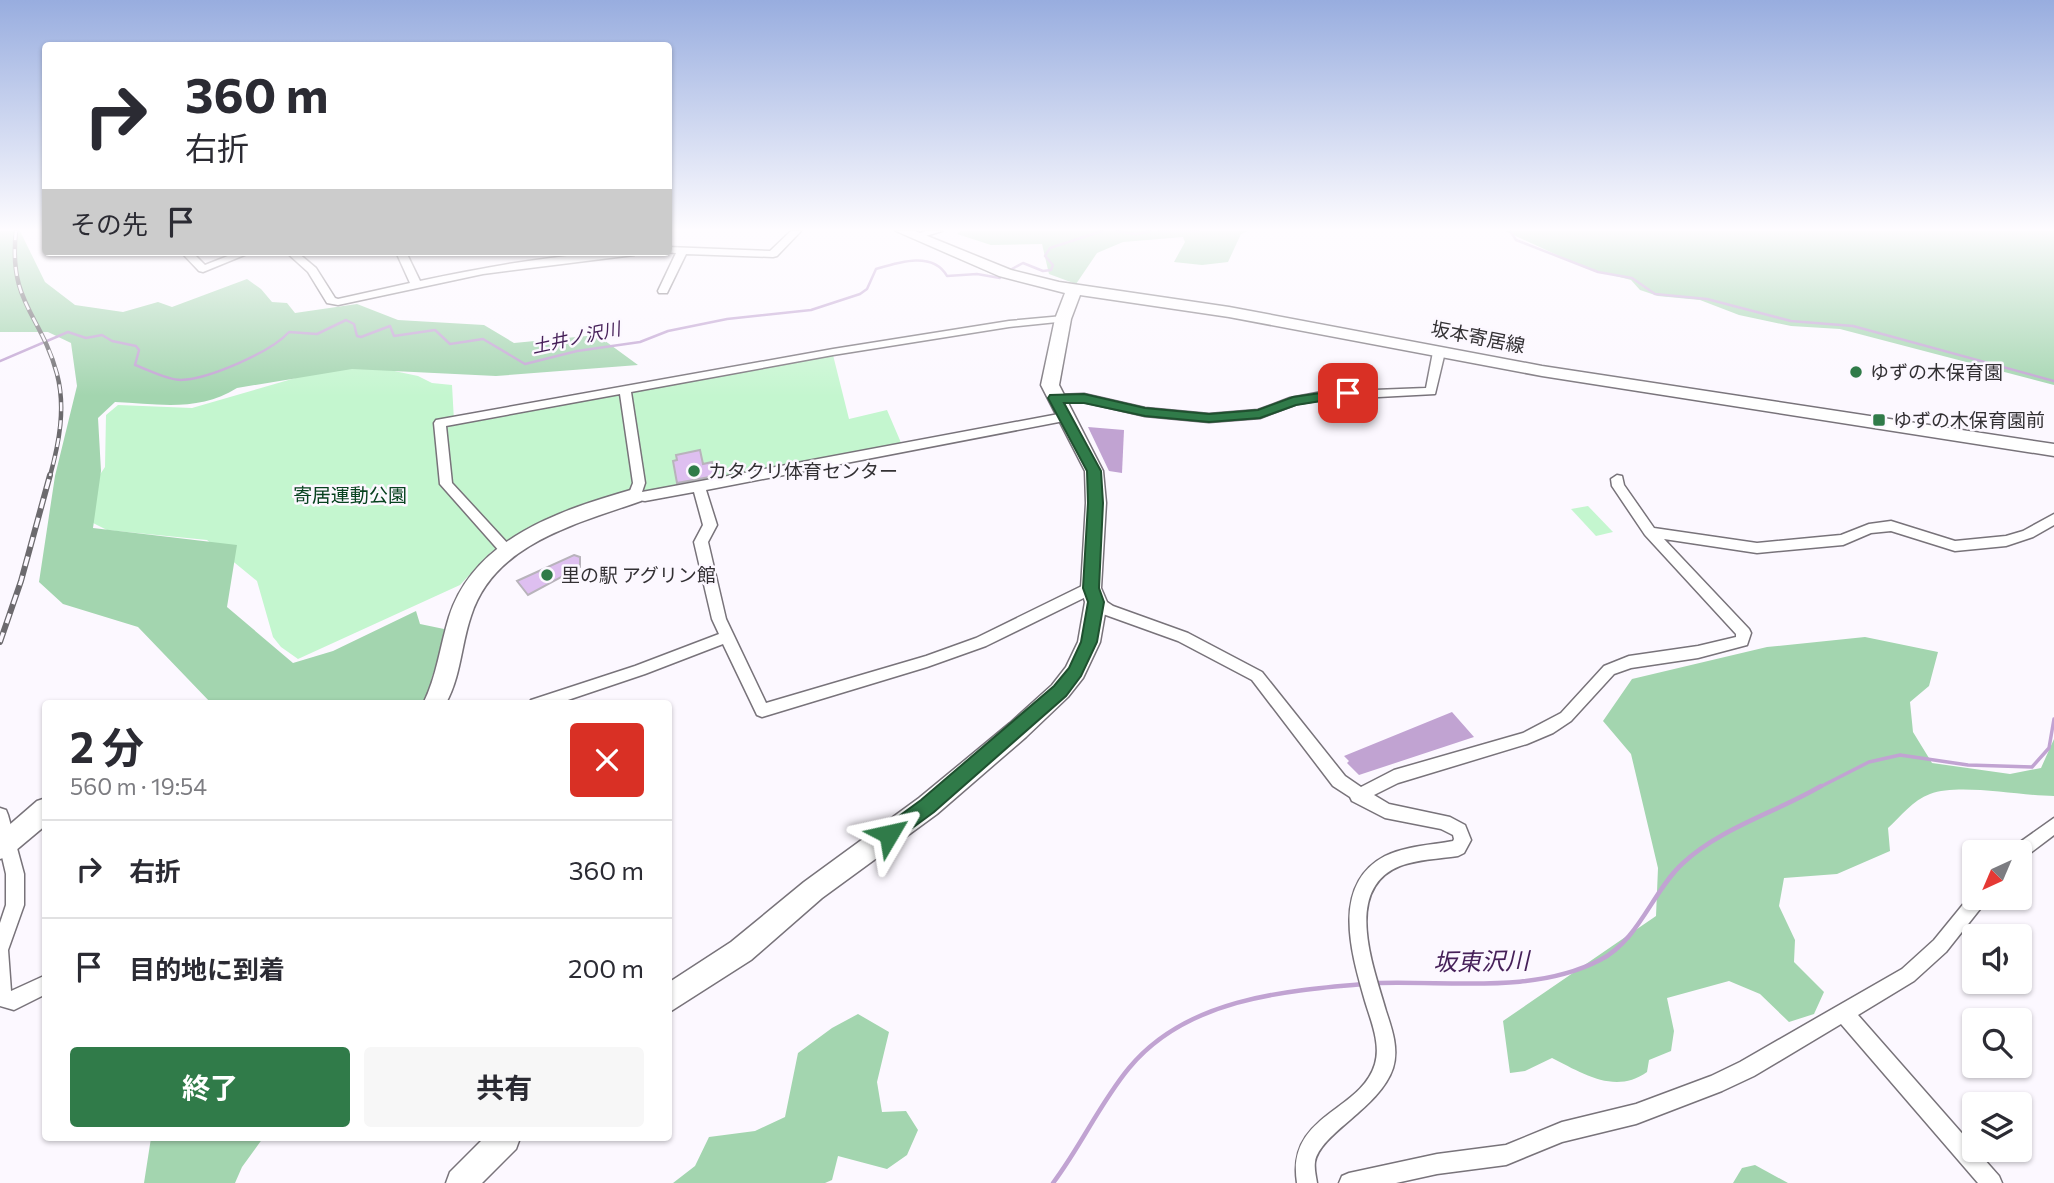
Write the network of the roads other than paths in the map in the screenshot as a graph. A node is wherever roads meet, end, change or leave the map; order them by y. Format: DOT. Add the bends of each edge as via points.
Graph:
graph roads {
  1 [pos="322,286"];
  2 [pos="410,286"];
  3 [pos="665,286"];
  4 [pos="1059,286"];
  5 [pos="1074,289"];
  6 [pos="663,291"];
  7 [pos="1063,319"];
  8 [pos="1439,352"];
  9 [pos="625,389"];
  10 [pos="1060,408"];
  11 [pos="2053,451"];
  12 [pos="1617,479"];
  13 [pos="699,488"];
  14 [pos="634,496"];
  15 [pos="2054,519"];
  16 [pos="1650,532"];
  17 [pos="506,550"];
  18 [pos="1094,595"];
  19 [pos="728,636"];
  20 [pos="437,700"];
  21 [pos="548,700"];
  22 [pos="1358,796"];
  23 [pos="42,812"];
  24 [pos="0,814"];
  25 [pos="2054,825"];
  26 [pos="2032,842"];
  27 [pos="3,845"];
  28 [pos="1969,910"];
  29 [pos="0,950"];
  30 [pos="42,986"];
  31 [pos="672,997"];
  32 [pos="1,998"];
  33 [pos="1843,1012"];
  34 [pos="502,1141"];
  35 [pos="461,1183"];
  36 [pos="1307,1183"];
  37 [pos="1349,1183"];
  38 [pos="1992,1183"];
  1 -- 2 [label="street" via="331,301 338,302"];
  3 -- 6 [label="street"];
  4 -- 5 [label="street, 坂本寄居線"];
  5 -- 7 [label="street"];
  5 -- 8 [label="street, 坂本寄居線" via="1229,312"];
  7 -- 9 [label="street" via="1009,324"];
  7 -- 10 [label="street" via="1050,385"];
  8 -- 10 [label="street" via="1431,391 1322,396 1243,417 1178,416 1084,398"];
  8 -- 11 [label="street, 坂本寄居線"];
  9 -- 14 [label="street" via="639,483"];
  9 -- 17 [label="street" via="440,423 446,484"];
  10 -- 13 [label="street"];
  10 -- 18 [label="street" via="1094,471"];
  12 -- 16 [label="street"];
  13 -- 14 [label="street"];
  13 -- 19 [label="street" via="710,525 701,542 719,620"];
  14 -- 17 [label="street" via="581,513"];
  15 -- 16 [label="street" via="2007,541 1968,545 1943,544 1891,526 1843,540 1757,548"];
  16 -- 22 [label="street" via="1744,633 1742,641 1629,662 1609,670 1566,718 1548,728 1394,777"];
  17 -- 20 [label="street" via="471,586"];
  18 -- 19 [label="street" via="1067,597 982,641 762,712"];
  18 -- 22 [label="street" via="1108,610 1183,637 1257,676 1339,782"];
  18 -- 31 [label="street" via="1089,642 1075,672 1052,699 928,806 813,890 741,951"];
  19 -- 21 [label="street"];
  22 -- 36 [label="street" via="1385,811 1444,822 1459,830 1463,840 1458,848 1388,863 1372,876 1361,897 1357,937 1386,1045 1382,1070 1371,1090 1313,1143 1305,1160"];
  23 -- 27 [label="street"];
  24 -- 27 [label="street"];
  25 -- 26 [label="street"];
  27 -- 29 [label="street" via="15,874 15,905"];
  28 -- 33 [label="street" via="1916,969"];
  29 -- 32 [label="street"];
  30 -- 32 [label="street" via="14,1001"];
  33 -- 37 [label="street" via="1747,1069 1636,1114 1562,1132 1506,1155"];
  33 -- 38 [label="street"];
  34 -- 35 [label="street"];
}
